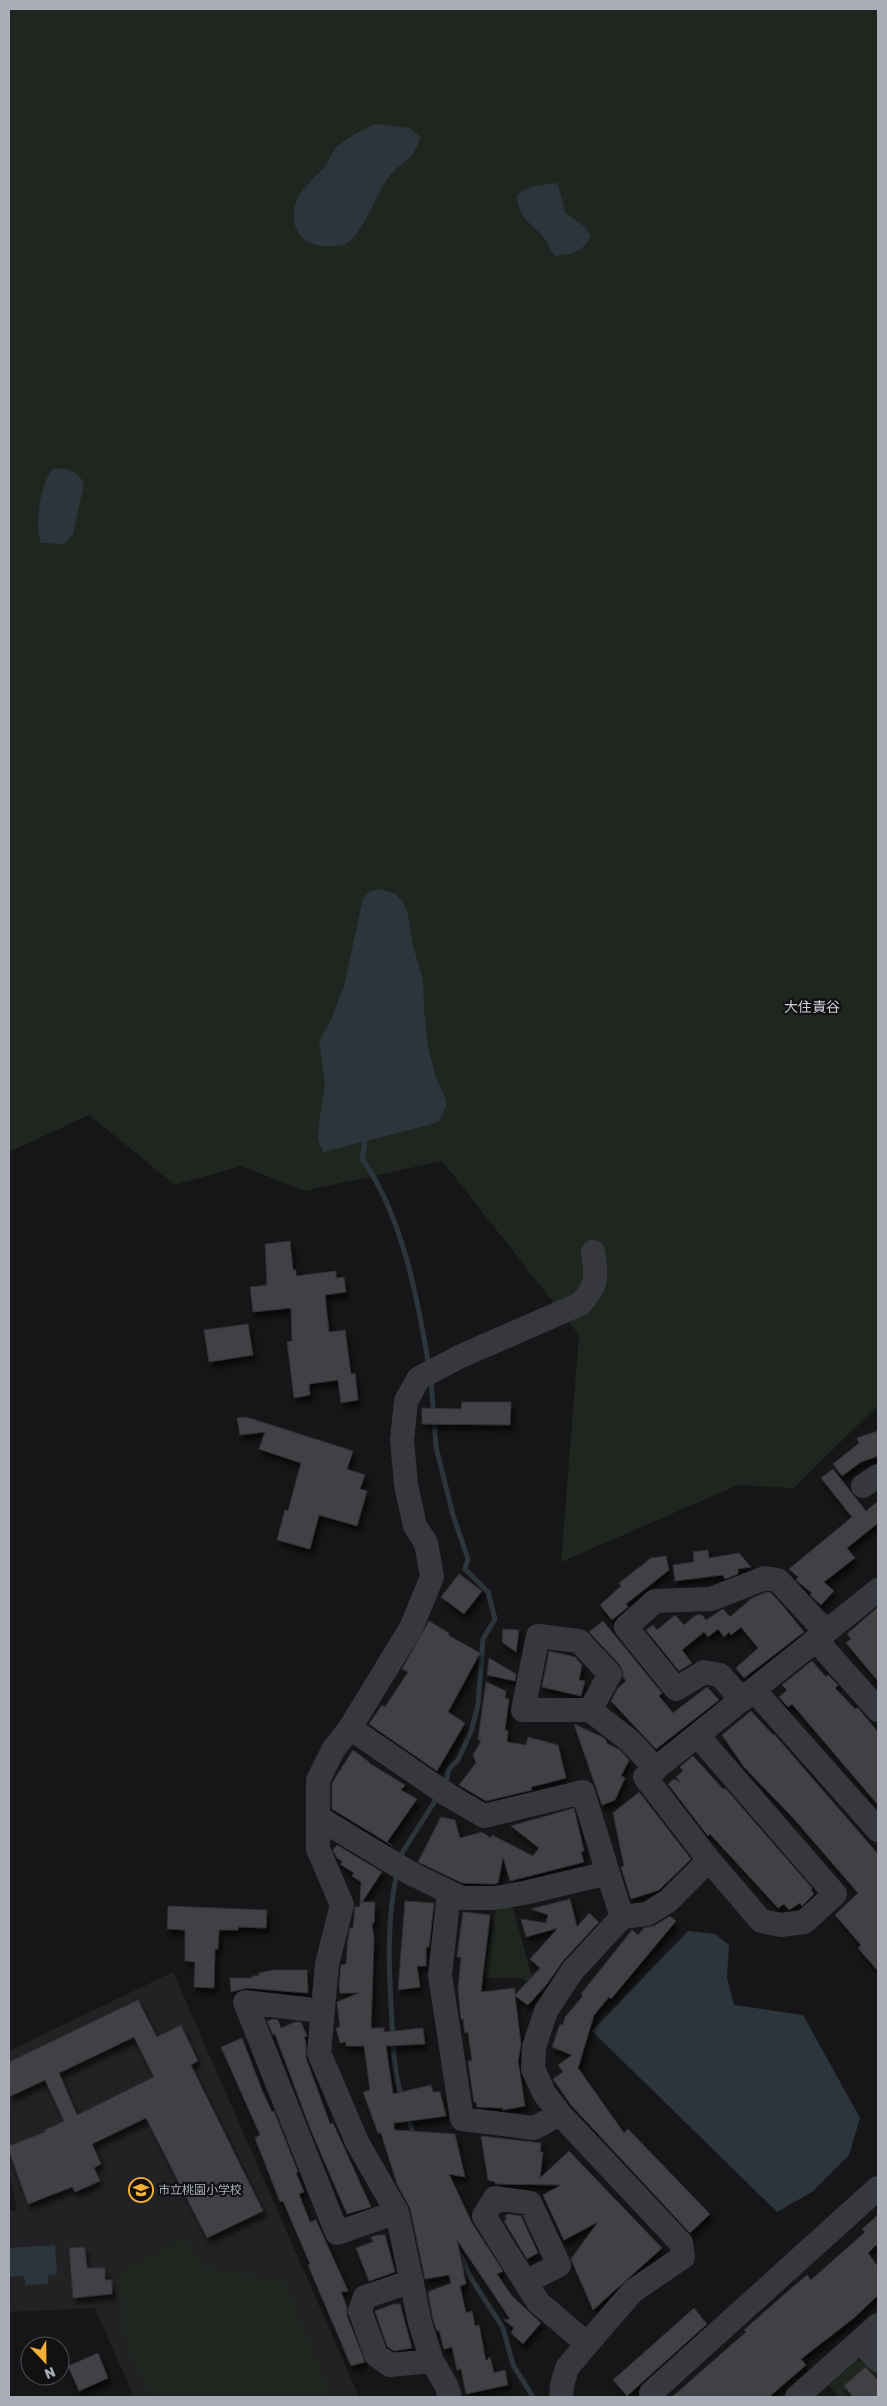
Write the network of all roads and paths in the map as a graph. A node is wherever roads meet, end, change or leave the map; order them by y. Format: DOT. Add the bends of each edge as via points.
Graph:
graph roads {
  1 [pos="593,1252"];
  2 [pos="878,1590"];
  3 [pos="821,1636"];
  4 [pos="748,1695"];
  5 [pos="590,1710"];
  6 [pos="878,1710"];
  7 [pos="350,1728"];
  8 [pos="698,1736"];
  9 [pos="656,1770"];
  10 [pos="319,1818"];
  11 [pos="878,1830"];
  12 [pos="709,1860"];
  13 [pos="608,1873"];
  14 [pos="449,1892"];
  15 [pos="622,1917"];
  16 [pos="322,2011"];
  17 [pos="560,2114"];
  18 [pos="878,2188"];
  19 [pos="397,2212"];
  20 [pos="412,2281"];
  21 [pos="526,2282"];
  22 [pos="878,2324"];
  23 [pos="860,2341"];
  24 [pos="587,2344"];
  25 [pos="878,2360"];
  26 [pos="432,2361"];
  27 [pos="807,2394"];
  28 [pos="450,2397"];
  29 [pos="562,2397"];
  30 [pos="655,2397"];
  1 -- 7 [label="street" via="597,1276 592,1292 580,1304 419,1378 406,1401 402,1440 406,1485 415,1526 426,1543 432,1578 411,1628"];
  2 -- 3 [label="street"];
  3 -- 4 [label="street"];
  3 -- 4 [label="street" via="778,1580 765,1578 711,1599 655,1601 626,1627 676,1689 704,1672 720,1675"];
  3 -- 6 [label="street"];
  4 -- 8 [label="street"];
  4 -- 11 [label="street"];
  5 -- 9 [label="street" via="630,1741"];
  7 -- 10 [label="street" via="333,1750 318,1780"];
  7 -- 13 [label="street" via="484,1816 583,1792"];
  8 -- 9 [label="street"];
  8 -- 12 [label="street" via="835,1894 804,1922 781,1925 761,1921"];
  9 -- 12 [label="street" via="645,1778"];
  10 -- 14 [label="street" via="410,1873"];
  10 -- 16 [label="street" via="318,1849 342,1905 326,1964"];
  12 -- 15 [label="street" via="668,1901 647,1914"];
  13 -- 14 [label="street" via="494,1898 462,1898"];
  13 -- 15 [label="street"];
  14 -- 17 [label="street" via="440,1976 462,2119 534,2128"];
  15 -- 17 [label="street" via="573,1970 546,2011 534,2047 533,2069"];
  16 -- 19 [label="street" via="319,2053 357,2142"];
  16 -- 19 [label="street" via="245,2002 337,2233"];
  17 -- 24 [label="street" via="681,2243 683,2257 633,2291"];
  18 -- 30 [label="street" via="651,2393"];
  19 -- 20 [label="street"];
  20 -- 26 [label="street"];
  20 -- 26 [label="street" via="365,2297 360,2311 376,2355 390,2365"];
  21 -- 24 [label="street" via="538,2302"];
  22 -- 23 [label="street"];
  23 -- 25 [label="street"];
  23 -- 27 [label="street"];
  24 -- 29 [label="street" via="567,2368"];
  26 -- 28 [label="street"];
}
